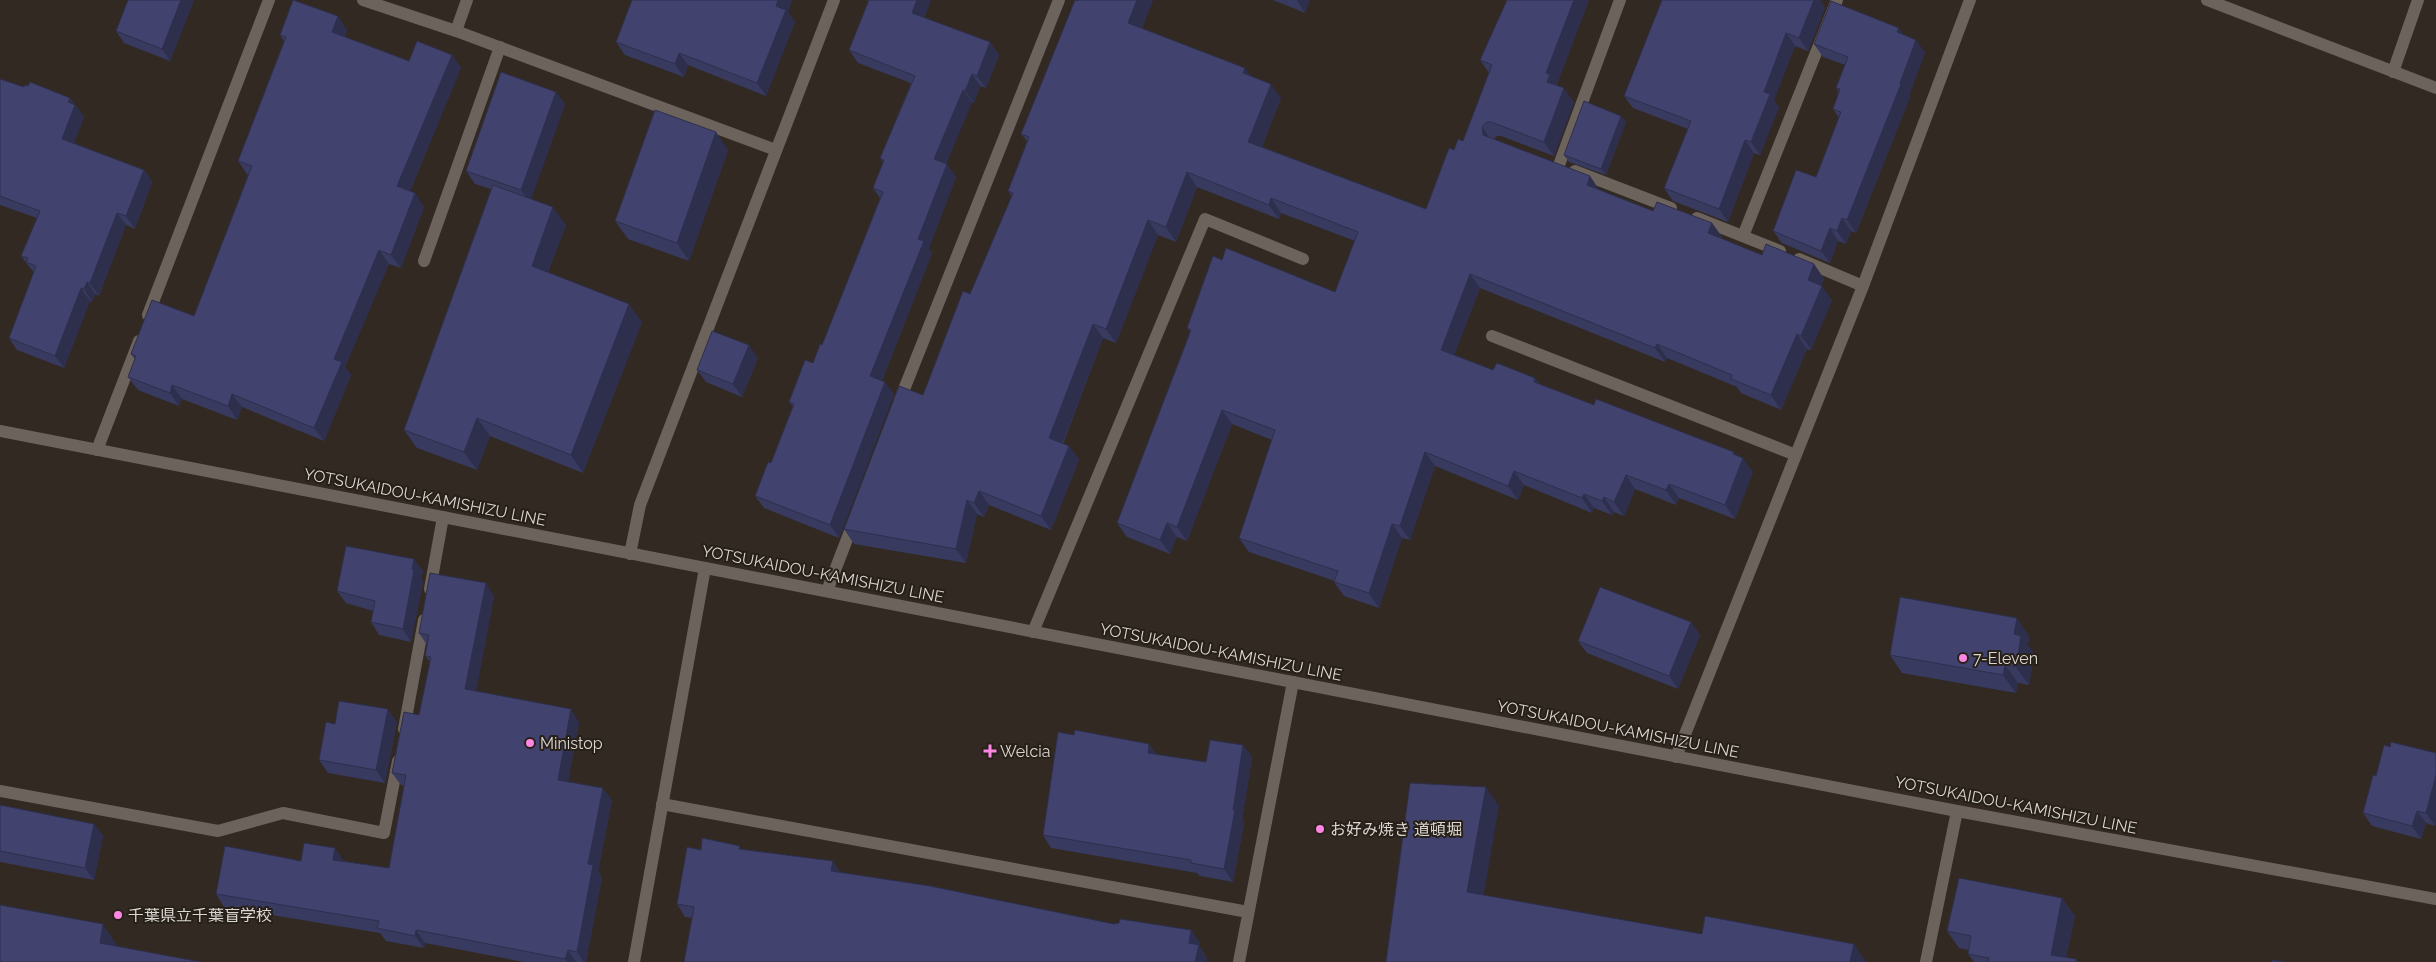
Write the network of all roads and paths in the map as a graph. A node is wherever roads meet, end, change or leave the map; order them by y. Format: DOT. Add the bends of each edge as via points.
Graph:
graph roads {
  1 [pos="268,0"];
  2 [pos="363,0"];
  3 [pos="467,0"];
  4 [pos="834,0"];
  5 [pos="1059,0"];
  6 [pos="1620,0"];
  7 [pos="1837,0"];
  8 [pos="1970,0"];
  9 [pos="2207,0"];
  10 [pos="2418,0"];
  11 [pos="456,31"];
  12 [pos="500,47"];
  13 [pos="2393,72"];
  14 [pos="2436,88"];
  15 [pos="776,150"];
  16 [pos="1744,236"];
  17 [pos="1303,259"];
  18 [pos="424,261"];
  19 [pos="1864,286"];
  20 [pos="1492,336"];
  21 [pos="896,411"];
  22 [pos="0,431"];
  23 [pos="97,450"];
  24 [pos="1796,455"];
  25 [pos="858,510"];
  26 [pos="443,517"];
  27 [pos="630,554"];
  28 [pos="705,568"];
  29 [pos="827,592"];
  30 [pos="1033,632"];
  31 [pos="1293,682"];
  32 [pos="1676,756"];
  33 [pos="0,791"];
  34 [pos="662,804"];
  35 [pos="1957,811"];
  36 [pos="2436,899"];
  37 [pos="1248,912"];
  38 [pos="634,962"];
  39 [pos="1239,962"];
  40 [pos="1926,962"];
  1 -- 23 [label="street"];
  2 -- 11 [label="street"];
  3 -- 11 [label="street"];
  4 -- 15 [label="street"];
  5 -- 21 [label="street"];
  6 -- 16 [label="street" via="1554,164"];
  7 -- 16 [label="street"];
  8 -- 19 [label="street"];
  9 -- 13 [label="street"];
  10 -- 13 [label="street"];
  11 -- 12 [label="street"];
  12 -- 15 [label="street"];
  12 -- 18 [label="street"];
  13 -- 14 [label="street"];
  15 -- 27 [label="street" via="640,504"];
  16 -- 19 [label="street"];
  17 -- 30 [label="street" via="1205,220"];
  19 -- 24 [label="street"];
  20 -- 24 [label="street"];
  22 -- 23 [label="street, YOTSUKAIDOU-KAMISHIZU LINE"];
  23 -- 26 [label="street, YOTSUKAIDOU-KAMISHIZU LINE"];
  24 -- 32 [label="street"];
  25 -- 29 [label="street"];
  26 -- 27 [label="street, YOTSUKAIDOU-KAMISHIZU LINE"];
  26 -- 33 [label="street" via="384,832 283,813 218,831"];
  27 -- 28 [label="street, YOTSUKAIDOU-KAMISHIZU LINE"];
  28 -- 29 [label="street, YOTSUKAIDOU-KAMISHIZU LINE"];
  28 -- 34 [label="street"];
  29 -- 30 [label="street, YOTSUKAIDOU-KAMISHIZU LINE"];
  30 -- 31 [label="street, YOTSUKAIDOU-KAMISHIZU LINE"];
  31 -- 32 [label="street, YOTSUKAIDOU-KAMISHIZU LINE"];
  31 -- 37 [label="street"];
  32 -- 35 [label="street, YOTSUKAIDOU-KAMISHIZU LINE"];
  34 -- 37 [label="street"];
  34 -- 38 [label="street"];
  35 -- 36 [label="street, YOTSUKAIDOU-KAMISHIZU LINE"];
  35 -- 40 [label="street"];
  37 -- 39 [label="street"];
}
